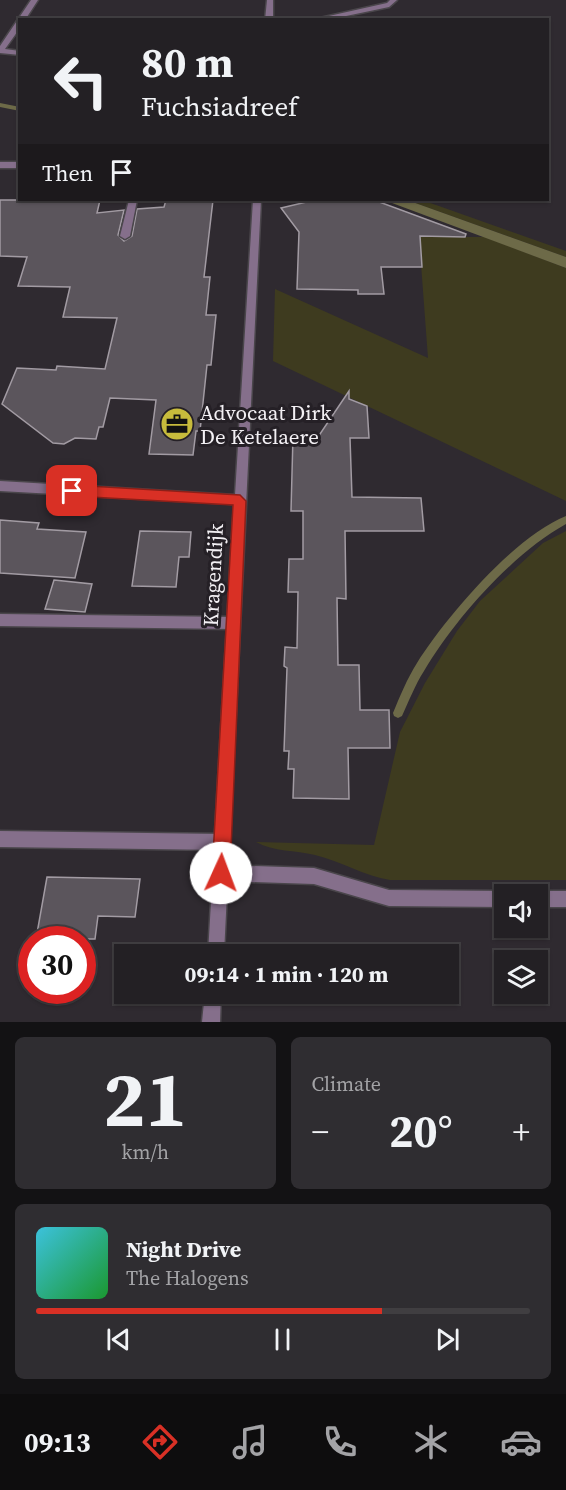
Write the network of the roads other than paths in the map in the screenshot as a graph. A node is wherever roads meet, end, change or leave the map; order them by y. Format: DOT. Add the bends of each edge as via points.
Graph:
graph roads {
  1 [pos="35,0"];
  2 [pos="270,0"];
  3 [pos="394,0"];
  4 [pos="22,18"];
  5 [pos="269,18"];
  6 [pos="324,18"];
  7 [pos="18,24"];
  8 [pos="0,51"];
  9 [pos="18,53"];
  10 [pos="0,165"];
  11 [pos="18,165"];
  12 [pos="133,201"];
  13 [pos="257,201"];
  14 [pos="125,236"];
  15 [pos="0,486"];
  16 [pos="240,501"];
  17 [pos="0,620"];
  18 [pos="232,623"];
  19 [pos="0,839"];
  20 [pos="222,842"];
  21 [pos="221,873"];
  22 [pos="494,899"];
  23 [pos="548,899"];
  24 [pos="566,899"];
  25 [pos="217,944"];
  26 [pos="212,1004"];
  27 [pos="211,1022"];
  1 -- 4 [label="street"];
  2 -- 5 [label="street"];
  3 -- 6 [label="street"];
  7 -- 8 [label="street"];
  8 -- 9 [label="street"];
  10 -- 11 [label="street"];
  12 -- 14 [label="street"];
  13 -- 16 [label="street, Kragendijk"];
  15 -- 16 [label="street"];
  16 -- 18 [label="street, Kragendijk"];
  17 -- 18 [label="street"];
  18 -- 20 [label="street, Kragendijk"];
  19 -- 20 [label="street"];
  20 -- 21 [label="street, Kragendijk"];
  21 -- 22 [label="street" via="314,876 388,898"];
  21 -- 25 [label="street, Kragendijk"];
  23 -- 24 [label="street"];
  26 -- 27 [label="street"];
}
